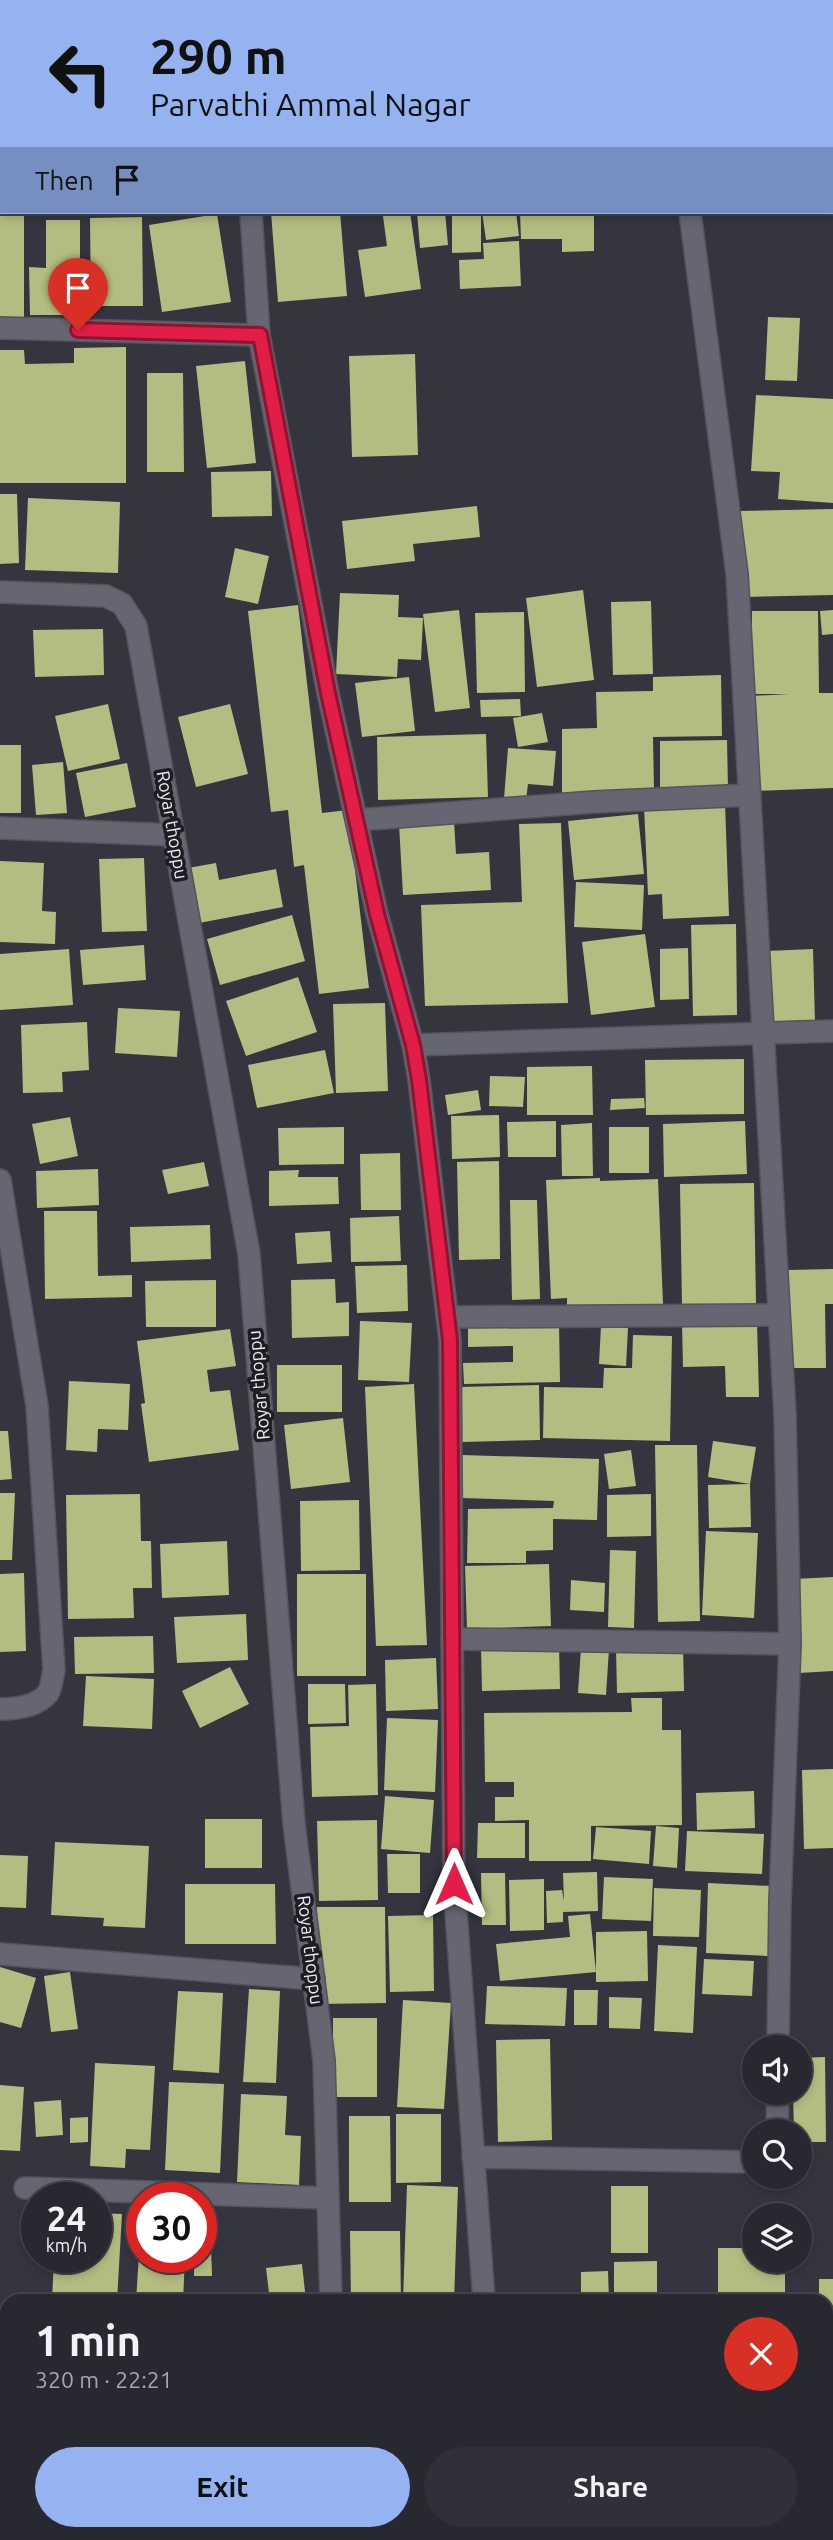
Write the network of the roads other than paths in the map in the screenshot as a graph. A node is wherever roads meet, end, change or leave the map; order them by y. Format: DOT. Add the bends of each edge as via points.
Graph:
graph roads {
  1 [pos="251,214"];
  2 [pos="690,214"];
  3 [pos="0,328"];
  4 [pos="260,335"];
  5 [pos="0,592"];
  6 [pos="750,795"];
  7 [pos="357,820"];
  8 [pos="0,828"];
  9 [pos="174,835"];
  10 [pos="833,1031"];
  11 [pos="763,1033"];
  12 [pos="413,1045"];
  13 [pos="0,1180"];
  14 [pos="779,1315"];
  15 [pos="447,1317"];
  16 [pos="452,1639"];
  17 [pos="790,1644"];
  18 [pos="0,1709"];
  19 [pos="0,1954"];
  20 [pos="314,1979"];
  21 [pos="778,2035"];
  22 [pos="474,2157"];
  23 [pos="742,2162"];
  24 [pos="112,2191"];
  25 [pos="328,2198"];
  26 [pos="331,2294"];
  27 [pos="484,2294"];
  1 -- 4 [label="street"];
  2 -- 6 [label="street" via="737,574"];
  3 -- 4 [label="street"];
  4 -- 7 [label="street" via="328,693"];
  5 -- 9 [label="street, Royar thoppu" via="106,596 122,604 136,626"];
  6 -- 7 [label="street"];
  6 -- 11 [label="street"];
  7 -- 12 [label="street"];
  8 -- 9 [label="street"];
  9 -- 20 [label="street, Royar thoppu" via="249,1254 294,1824"];
  10 -- 11 [label="street"];
  11 -- 12 [label="street"];
  11 -- 14 [label="street"];
  12 -- 15 [label="street"];
  13 -- 18 [label="street" via="37,1406 54,1670 49,1691 41,1699 18,1710"];
  14 -- 15 [label="street"];
  14 -- 17 [label="street"];
  15 -- 16 [label="street"];
  16 -- 17 [label="street"];
  16 -- 22 [label="street" via="454,1884"];
  17 -- 21 [label="street"];
  19 -- 20 [label="street"];
  20 -- 25 [label="street, Royar thoppu" via="324,2061"];
  22 -- 23 [label="street"];
  22 -- 27 [label="street"];
  24 -- 25 [label="street"];
  25 -- 26 [label="street, Royar thoppu"];
}
